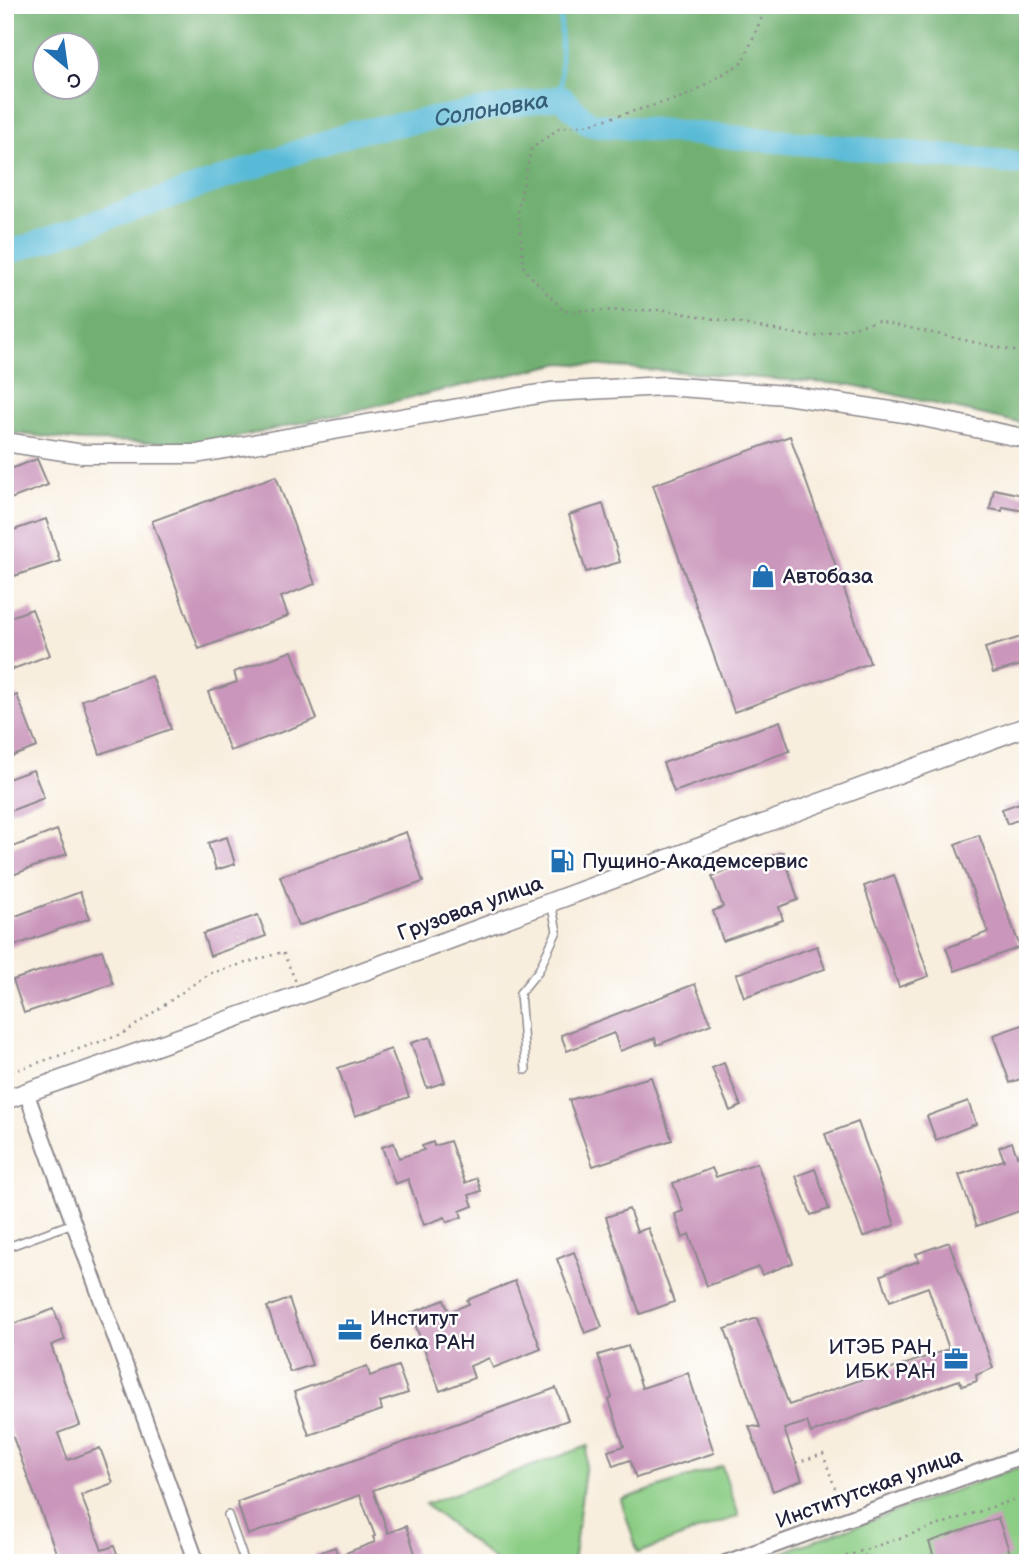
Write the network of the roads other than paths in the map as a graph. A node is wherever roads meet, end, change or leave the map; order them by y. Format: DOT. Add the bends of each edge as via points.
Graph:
graph roads {
  1 [pos="1028,439"];
  2 [pos="5,442"];
  3 [pos="1028,726"];
  4 [pos="551,902"];
  5 [pos="526,1070"];
  6 [pos="26,1092"];
  7 [pos="5,1100"];
  8 [pos="74,1223"];
  9 [pos="5,1248"];
  10 [pos="1028,1454"];
  11 [pos="228,1516"];
  12 [pos="197,1563"];
  13 [pos="245,1563"];
  14 [pos="725,1563"];
  1 -- 2 [label="street" via="786,395 665,386 550,392 196,454 83,454"];
  3 -- 4 [label="street, Грузовая улица"];
  4 -- 5 [label="lane" via="557,931 539,970 520,993"];
  4 -- 6 [label="street, Грузовая улица"];
  6 -- 7 [label="street, Грузовая улица"];
  6 -- 8 [label="street"];
  8 -- 9 [label="lane"];
  8 -- 12 [label="street"];
  10 -- 14 [label="street, Институтская улица"];
  11 -- 13 [label="lane"];
}
